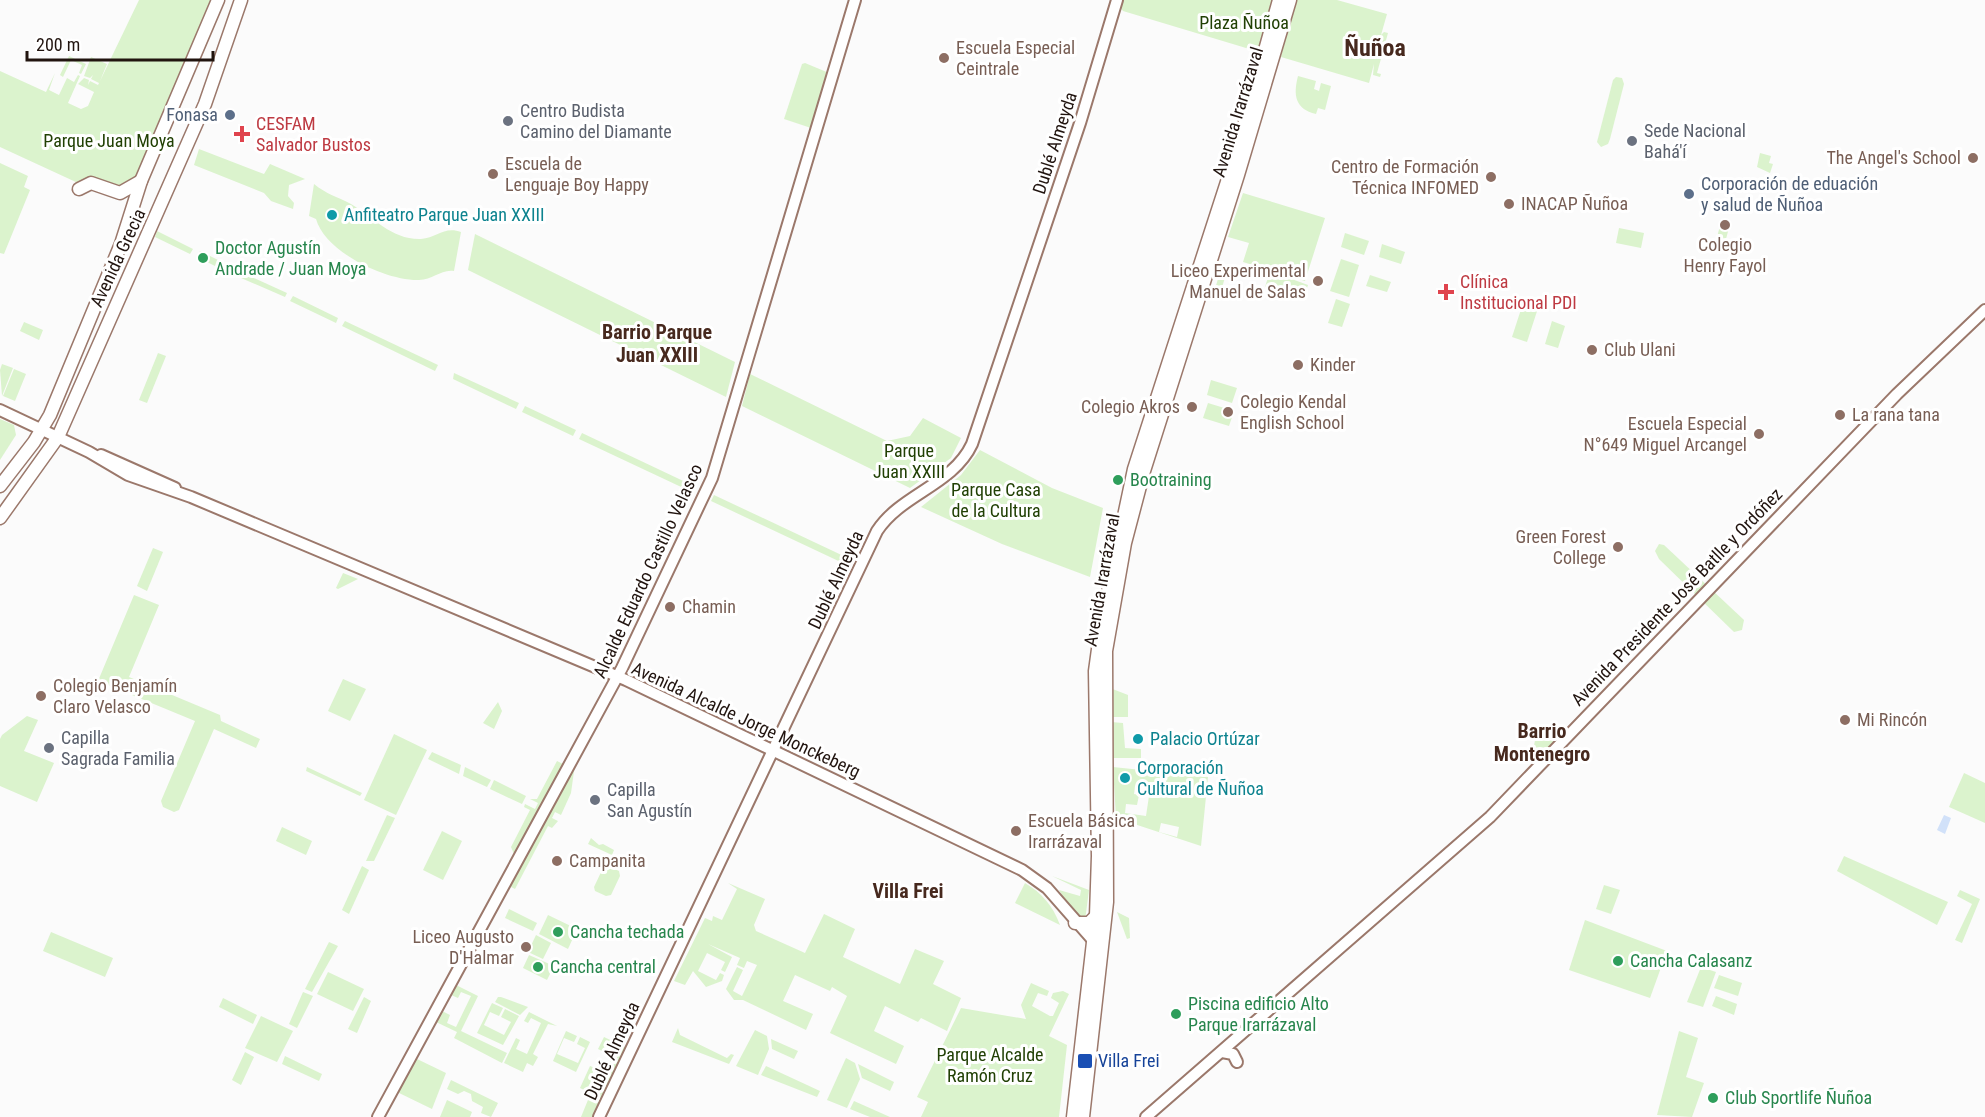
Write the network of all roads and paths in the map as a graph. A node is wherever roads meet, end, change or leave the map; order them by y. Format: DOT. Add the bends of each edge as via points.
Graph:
graph roads {
  1 [pos="218,0"];
  2 [pos="241,0"];
  3 [pos="855,0"];
  4 [pos="1117,0"];
  5 [pos="1279,0"];
  6 [pos="1290,0"];
  7 [pos="141,182"];
  8 [pos="79,189"];
  9 [pos="1985,310"];
  10 [pos="3,413"];
  11 [pos="42,430"];
  12 [pos="58,437"];
  13 [pos="0,486"];
  14 [pos="0,518"];
  15 [pos="1119,528"];
  16 [pos="1125,543"];
  17 [pos="617,677"];
  18 [pos="774,750"];
  19 [pos="1096,916"];
  20 [pos="1076,923"];
  21 [pos="1098,946"];
  22 [pos="1222,1052"];
  23 [pos="1237,1062"];
  24 [pos="378,1117"];
  25 [pos="599,1117"];
  26 [pos="1073,1117"];
  27 [pos="1083,1117"];
  28 [pos="1146,1117"];
  1 -- 7 [label="main road, Avenida Grecia"];
  2 -- 12 [label="main road, Avenida Grecia" via="206,102"];
  3 -- 17 [label="main road, Alcalde Eduardo Castillo Velasco" via="759,313 719,459"];
  4 -- 18 [label="main road, Dublé Almeyda" via="1080,123 969,451 957,466 881,525"];
  5 -- 15 [label="main road, Avenida Irarrázaval" via="1235,157"];
  6 -- 16 [label="main road, Avenida Irarrázaval"];
  7 -- 8 [label="main road" via="120,193 91,183"];
  7 -- 11 [label="main road, Avenida Grecia" via="121,244"];
  9 -- 22 [label="main road, Avenida Presidente José Batlle y Ordóñez" via="1896,394 1490,817"];
  10 -- 11 [label="main road, Avenida Alcalde Jorge Monckeberg"];
  11 -- 12 [label="main road, Avenida Alcalde Jorge Monckeberg"];
  11 -- 13 [label="main road, Avenida Grecia"];
  12 -- 14 [label="main road, Avenida Grecia"];
  12 -- 17 [label="main road, Avenida Alcalde Jorge Monckeberg" via="138,475"];
  15 -- 16 [label="main road"];
  15 -- 19 [label="main road, Avenida Irarrázaval" via="1095,671"];
  16 -- 21 [label="main road, Avenida Irarrázaval" via="1105,668 1108,868"];
  17 -- 18 [label="main road, Avenida Alcalde Jorge Monckeberg"];
  17 -- 24 [label="main road, Alcalde Eduardo Castillo Velasco"];
  18 -- 20 [label="main road, Avenida Alcalde Jorge Monckeberg" via="1029,873 1055,896"];
  18 -- 25 [label="main road, Dublé Almeyda"];
  19 -- 20 [label="main road" via="1089,923"];
  19 -- 21 [label="main road, Avenida Irarrázaval"];
  20 -- 21 [label="main road, Avenida Alcalde Jorge Monckeberg"];
  21 -- 26 [label="main road, Avenida Irarrázaval"];
  21 -- 27 [label="main road, Avenida Irarrázaval"];
  22 -- 23 [label="main road" via="1233,1054"];
  22 -- 28 [label="main road, Avenida Presidente José Batlle y Ordóñez"];
}
